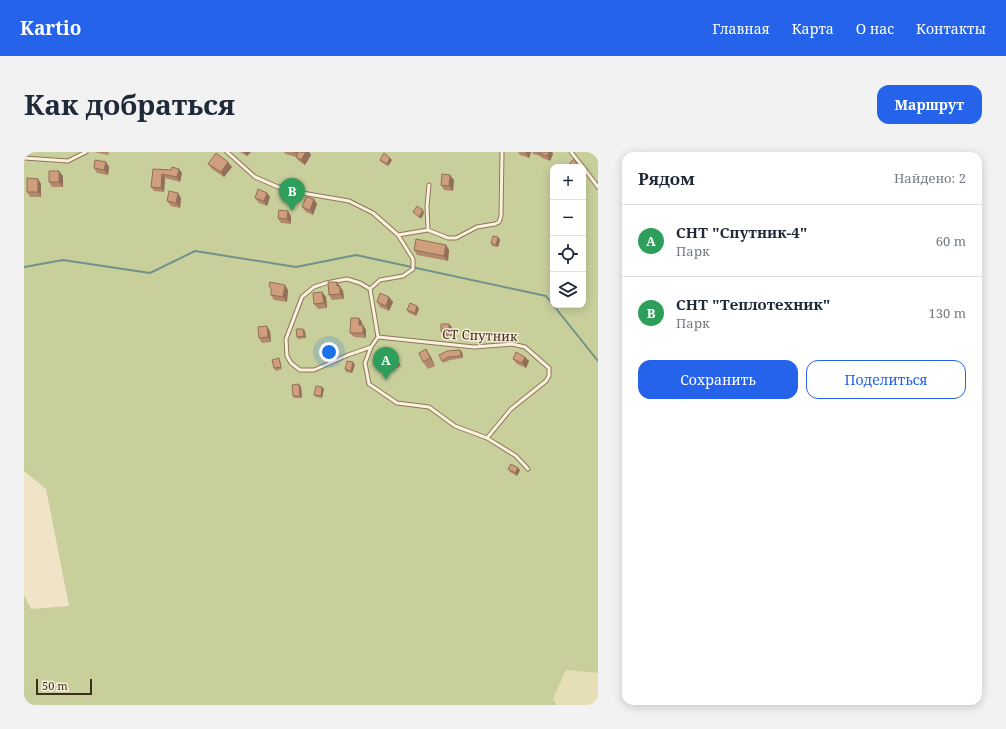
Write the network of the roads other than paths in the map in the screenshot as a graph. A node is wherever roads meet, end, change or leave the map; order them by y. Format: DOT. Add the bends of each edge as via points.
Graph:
graph roads {
  1 [pos="86,152"];
  2 [pos="227,152"];
  3 [pos="502,152"];
  4 [pos="571,152"];
  5 [pos="24,158"];
  6 [pos="581,164"];
  7 [pos="586,171"];
  8 [pos="429,184"];
  9 [pos="598,187"];
  10 [pos="428,230"];
  11 [pos="398,235"];
  12 [pos="370,289"];
  13 [pos="378,337"];
  14 [pos="371,347"];
  15 [pos="487,438"];
  16 [pos="528,469"];
  1 -- 5 [label="lane" via="68,161"];
  2 -- 11 [label="lane" via="255,177 296,192 349,201 373,214"];
  3 -- 10 [label="lane" via="499,222 477,227 456,238 448,238"];
  4 -- 6 [label="lane"];
  7 -- 9 [label="lane"];
  8 -- 10 [label="lane"];
  10 -- 11 [label="lane"];
  11 -- 12 [label="lane" via="413,259 413,269 403,276 380,280"];
  12 -- 13 [label="lane"];
  12 -- 14 [label="lane" via="360,282 347,279 314,287 302,297 286,339 287,356 300,370 314,370"];
  13 -- 14 [label="lane"];
  13 -- 15 [label="lane, СТ Спутник" via="474,347 512,344 525,347 535,354 549,368 549,376 510,409"];
  14 -- 15 [label="lane" via="365,363 369,384 397,402 429,407 455,426"];
  15 -- 16 [label="lane" via="516,456"];
}
